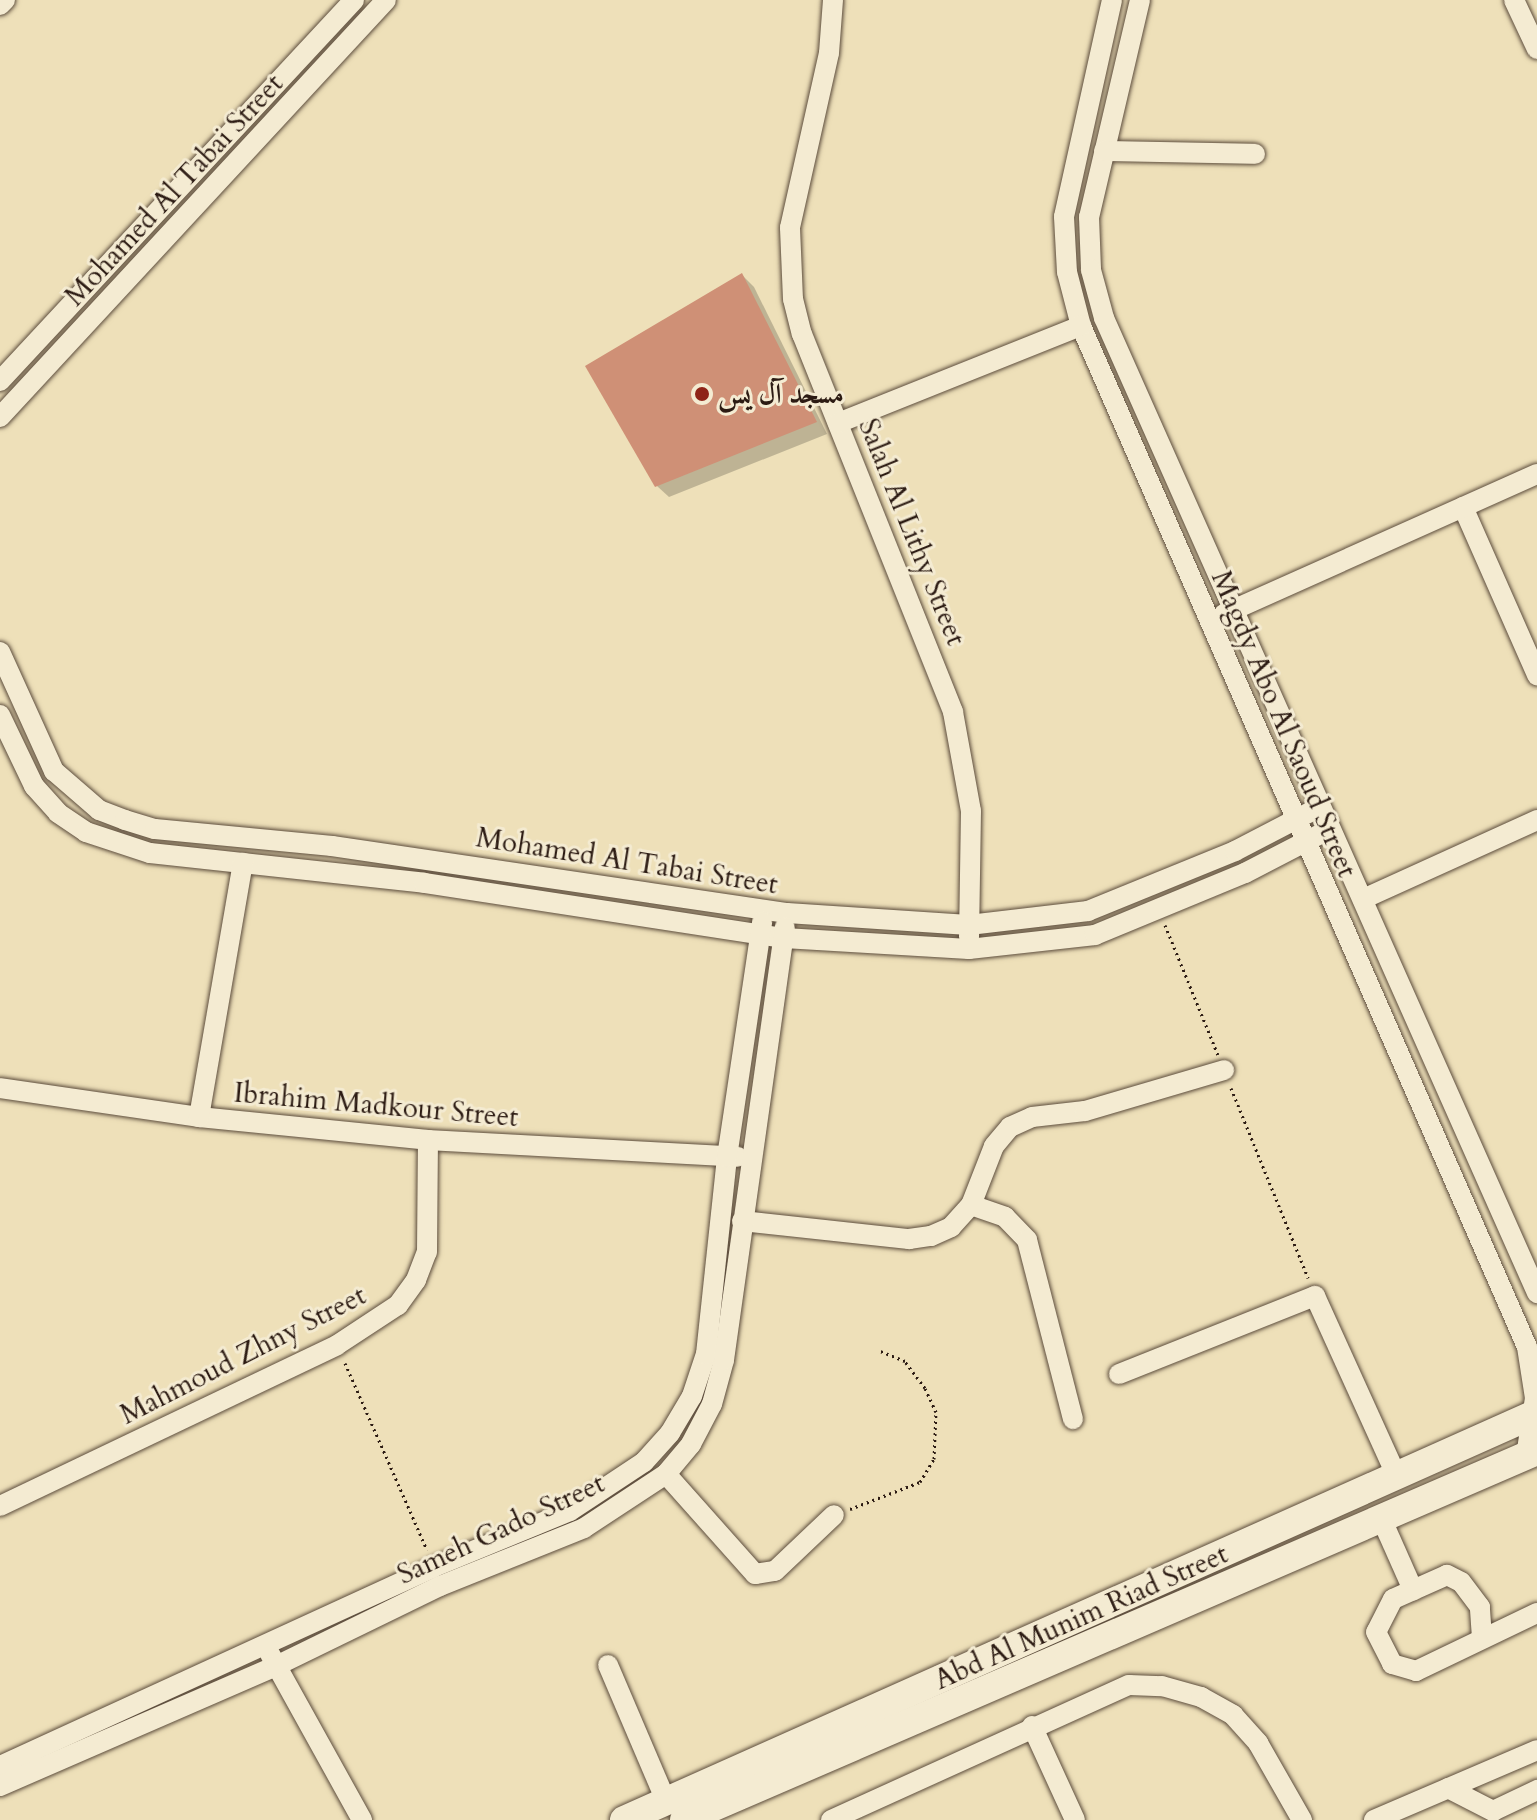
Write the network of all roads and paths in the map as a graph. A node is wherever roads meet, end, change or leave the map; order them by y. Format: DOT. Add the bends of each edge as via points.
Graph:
graph roads {
  1 [pos="5,0"];
  2 [pos="354,0"];
  3 [pos="386,0"];
  4 [pos="833,0"];
  5 [pos="1112,0"];
  6 [pos="1140,0"];
  7 [pos="1514,0"];
  8 [pos="0,5"];
  9 [pos="1537,49"];
  10 [pos="1104,151"];
  11 [pos="1255,154"];
  12 [pos="1081,326"];
  13 [pos="0,381"];
  14 [pos="0,417"];
  15 [pos="838,423"];
  16 [pos="1537,474"];
  17 [pos="1463,507"];
  18 [pos="1235,609"];
  19 [pos="1210,620"];
  20 [pos="0,652"];
  21 [pos="1537,675"];
  22 [pos="0,715"];
  23 [pos="1320,807"];
  24 [pos="1537,820"];
  25 [pos="1293,822"];
  26 [pos="1330,829"];
  27 [pos="1304,843"];
  28 [pos="332,846"];
  29 [pos="243,863"];
  30 [pos="329,870"];
  31 [pos="1363,899"];
  32 [pos="1159,910"];
  33 [pos="764,911"];
  34 [pos="787,913"];
  35 [pos="969,925"];
  36 [pos="760,934"];
  37 [pos="784,938"];
  38 [pos="969,949"];
  39 [pos="1224,1070"];
  40 [pos="0,1088"];
  41 [pos="199,1117"];
  42 [pos="428,1140"];
  43 [pos="727,1157"];
  44 [pos="750,1158"];
  45 [pos="971,1205"];
  46 [pos="742,1221"];
  47 [pos="1534,1287"];
  48 [pos="1503,1293"];
  49 [pos="1315,1296"];
  50 [pos="337,1345"];
  51 [pos="880,1351"];
  52 [pos="1119,1374"];
  53 [pos="1535,1414"];
  54 [pos="1073,1419"];
  55 [pos="1532,1454"];
  56 [pos="666,1474"];
  57 [pos="1397,1477"];
  58 [pos="0,1506"];
  59 [pos="834,1515"];
  60 [pos="1382,1520"];
  61 [pos="434,1567"];
  62 [pos="1413,1590"];
  63 [pos="1537,1613"];
  64 [pos="1482,1638"];
  65 [pos="267,1647"];
  66 [pos="608,1665"];
  67 [pos="276,1666"];
  68 [pos="1032,1726"];
  69 [pos="1537,1750"];
  70 [pos="0,1766"];
  71 [pos="0,1786"];
  72 [pos="1448,1788"];
  73 [pos="1537,1790"];
  74 [pos="675,1810"];
  75 [pos="362,1820"];
  76 [pos="624,1820"];
  77 [pos="831,1820"];
  78 [pos="1075,1820"];
  79 [pos="1302,1820"];
  80 [pos="1374,1820"];
  1 -- 8 [label="street"];
  2 -- 13 [label="street, Mohamed Al Tabai Street"];
  3 -- 14 [label="street, Mohamed Al Tabai Street"];
  4 -- 15 [label="street, Salah Al Lithy Street" via="829,53 795,192 789,264 802,334"];
  5 -- 12 [label="street, Magdy Abo Al Saoud Street" via="1064,217 1067,272"];
  6 -- 10 [label="street, Magdy Abo Al Saoud Street"];
  7 -- 9 [label="street"];
  10 -- 11 [label="street"];
  10 -- 18 [label="street, Magdy Abo Al Saoud Street" via="1089,217 1091,270 1104,318"];
  12 -- 15 [label="street"];
  12 -- 19 [label="street, Magdy Abo Al Saoud Street"];
  15 -- 35 [label="street, Salah Al Lithy Street" via="953,712 971,811"];
  16 -- 17 [label="street"];
  17 -- 18 [label="street"];
  17 -- 21 [label="street"];
  18 -- 19 [label="street"];
  18 -- 23 [label="street, Magdy Abo Al Saoud Street"];
  19 -- 25 [label="street, Magdy Abo Al Saoud Street"];
  20 -- 28 [label="street, Mohamed Al Tabai Street" via="54,771 99,810 155,829"];
  22 -- 29 [label="street, Mohamed Al Tabai Street" via="34,786 58,813 86,832 150,853"];
  23 -- 25 [label="street, Mohamed Al Tabai Street"];
  23 -- 26 [label="street, Magdy Abo Al Saoud Street"];
  24 -- 31 [label="street"];
  25 -- 27 [label="street, Magdy Abo Al Saoud Street"];
  25 -- 35 [label="street, Mohamed Al Tabai Street" via="1088,911"];
  26 -- 27 [label="street, Mohamed Al Tabai Street"];
  26 -- 31 [label="street, Magdy Abo Al Saoud Street"];
  27 -- 32 [label="street, Mohamed Al Tabai Street"];
  27 -- 48 [label="street, Magdy Abo Al Saoud Street"];
  28 -- 30 [label="street"];
  28 -- 33 [label="street, Mohamed Al Tabai Street"];
  29 -- 30 [label="street, Mohamed Al Tabai Street"];
  29 -- 41 [label="street"];
  30 -- 36 [label="street, Mohamed Al Tabai Street"];
  31 -- 47 [label="street, Magdy Abo Al Saoud Street"];
  32 -- 38 [label="street, Mohamed Al Tabai Street" via="1095,935"];
  32 -- 39 [label="path"];
  33 -- 34 [label="street, Mohamed Al Tabai Street"];
  33 -- 36 [label="street, Sameh Gado Street"];
  34 -- 35 [label="street, Mohamed Al Tabai Street"];
  34 -- 37 [label="street, Sameh Gado Street"];
  35 -- 38 [label="street, Salah Al Lithy Street"];
  36 -- 37 [label="street, Mohamed Al Tabai Street"];
  36 -- 43 [label="street, Sameh Gado Street"];
  37 -- 38 [label="street, Mohamed Al Tabai Street"];
  37 -- 44 [label="street, Sameh Gado Street"];
  39 -- 45 [label="street" via="1085,1111 1032,1117 1010,1127 994,1146"];
  39 -- 49 [label="path"];
  40 -- 41 [label="street, Ibrahim Madkour Street"];
  41 -- 42 [label="street, Ibrahim Madkour Street"];
  42 -- 43 [label="street, Ibrahim Madkour Street"];
  42 -- 50 [label="street, Mahmoud Zhny Street" via="430,1221 427,1252 416,1280 398,1305"];
  43 -- 44 [label="street, Ibrahim Madkour Street"];
  43 -- 61 [label="street, Sameh Gado Street" via="706,1354 692,1396 670,1433 644,1462 570,1511"];
  44 -- 46 [label="street, Sameh Gado Street"];
  45 -- 46 [label="street" via="951,1227 909,1239"];
  45 -- 54 [label="street" via="1005,1217 1027,1240"];
  46 -- 56 [label="street, Sameh Gado Street" via="732,1314 712,1404 691,1444"];
  47 -- 48 [label="street"];
  48 -- 53 [label="street, Magdy Abo Al Saoud Street" via="1532,1364"];
  49 -- 52 [label="street"];
  49 -- 57 [label="street"];
  50 -- 58 [label="street, Mahmoud Zhny Street"];
  50 -- 61 [label="path"];
  51 -- 59 [label="path" via="905,1361 925,1388 936,1412 934,1459 920,1482"];
  53 -- 55 [label="street, Magdy Abo Al Saoud Street"];
  53 -- 57 [label="street, Abd Al Munim Riad Street"];
  55 -- 60 [label="street, Abd Al Munim Riad Street"];
  56 -- 59 [label="street" via="755,1574 775,1571"];
  56 -- 67 [label="street, Sameh Gado Street" via="584,1528 440,1586"];
  57 -- 74 [label="street, Abd Al Munim Riad Street"];
  60 -- 62 [label="street"];
  60 -- 74 [label="street, Abd Al Munim Riad Street"];
  61 -- 65 [label="street, Sameh Gado Street"];
  62 -- 64 [label="street" via="1447,1575 1461,1582 1480,1607"];
  62 -- 64 [label="street" via="1393,1599 1378,1619 1378,1644 1392,1664 1416,1671"];
  63 -- 64 [label="street"];
  65 -- 67 [label="street"];
  65 -- 70 [label="street, Sameh Gado Street"];
  66 -- 74 [label="street"];
  67 -- 71 [label="street, Sameh Gado Street"];
  67 -- 75 [label="street"];
  68 -- 77 [label="street"];
  68 -- 78 [label="street"];
  68 -- 79 [label="street" via="1129,1685 1162,1686 1201,1697 1233,1715 1258,1743"];
  69 -- 72 [label="street"];
  72 -- 73 [label="street" via="1491,1811"];
  72 -- 80 [label="street"];
  74 -- 76 [label="street, Abd Al Munim Riad Street"];
}
